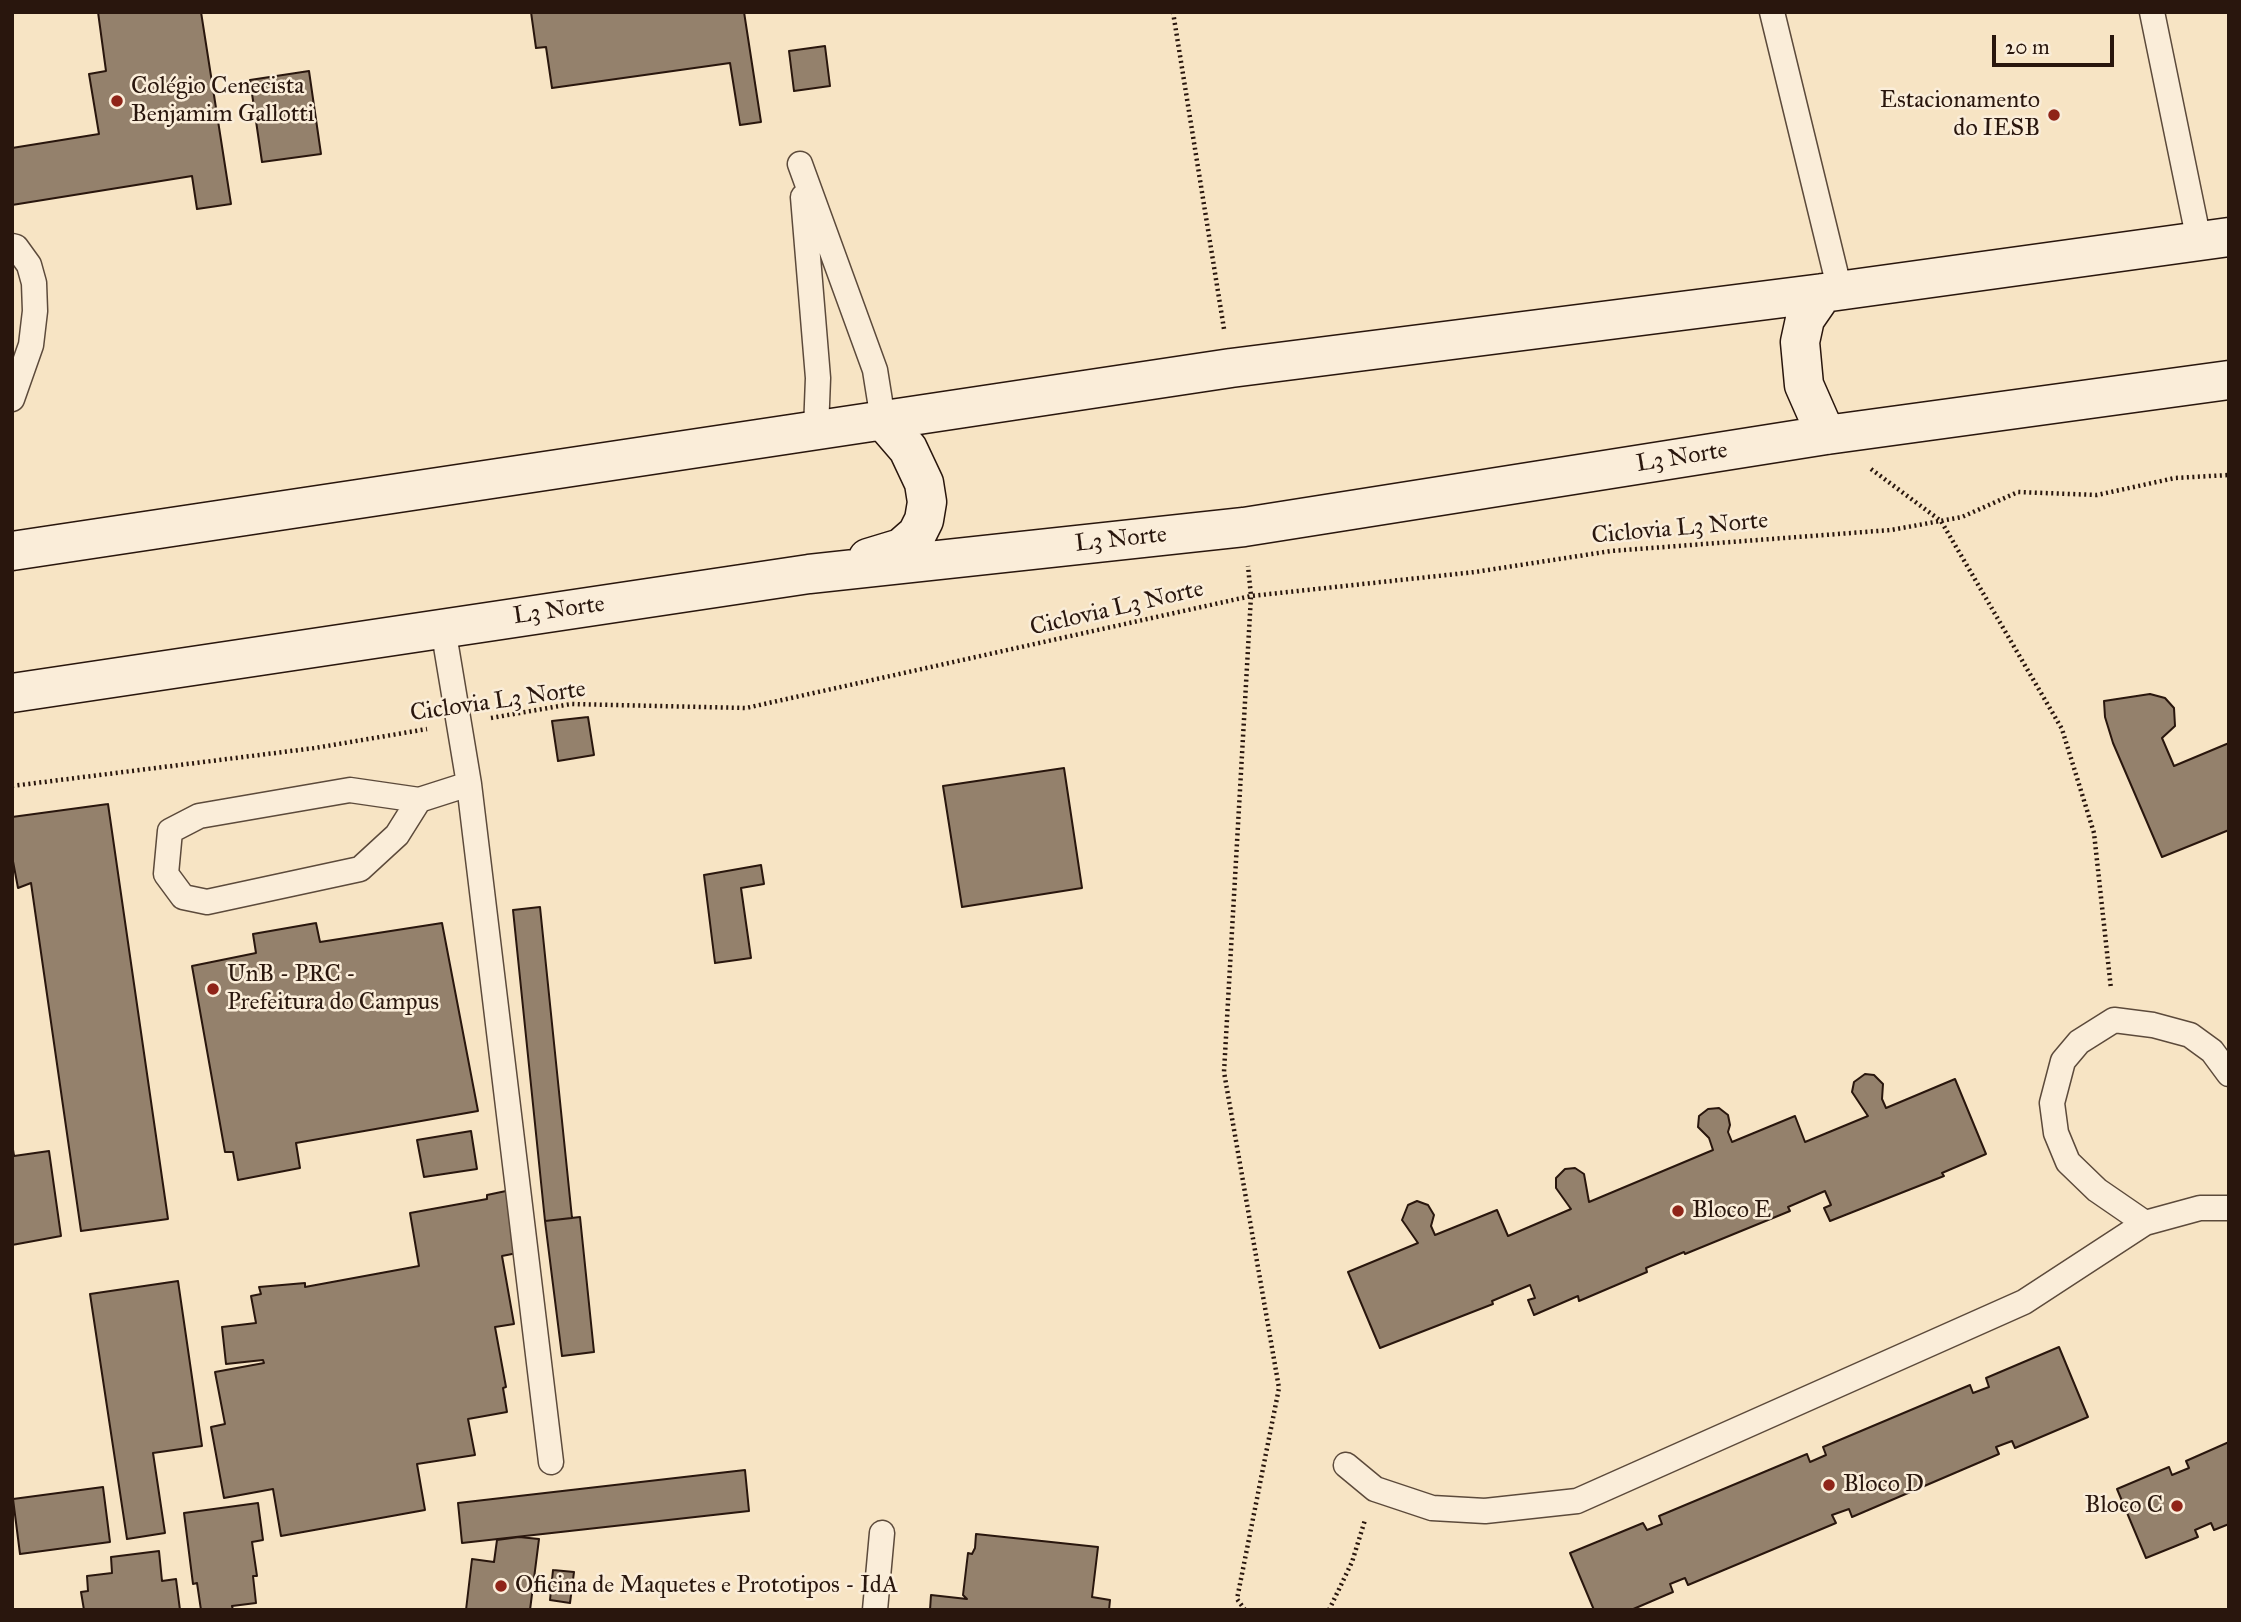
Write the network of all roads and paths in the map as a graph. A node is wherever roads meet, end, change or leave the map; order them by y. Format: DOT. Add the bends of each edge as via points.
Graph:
graph roads {
  1 [pos="1173,12"];
  2 [pos="1772,12"];
  3 [pos="2152,12"];
  4 [pos="2214,239"];
  5 [pos="12,246"];
  6 [pos="1831,292"];
  7 [pos="1231,368"];
  8 [pos="2229,380"];
  9 [pos="12,399"];
  10 [pos="883,420"];
  11 [pos="816,430"];
  12 [pos="1826,435"];
  13 [pos="2229,475"];
  14 [pos="1941,521"];
  15 [pos="12,551"];
  16 [pos="808,574"];
  17 [pos="1251,596"];
  18 [pos="443,628"];
  19 [pos="12,693"];
  20 [pos="459,723"];
  21 [pos="469,785"];
  22 [pos="12,786"];
  23 [pos="419,800"];
  24 [pos="2114,1020"];
  25 [pos="2229,1074"];
  26 [pos="2229,1208"];
  27 [pos="2145,1223"];
  28 [pos="551,1462"];
  29 [pos="1346,1465"];
  30 [pos="1375,1489"];
  31 [pos="882,1533"];
  32 [pos="876,1610"];
  33 [pos="1245,1610"];
  34 [pos="1329,1610"];
  1 -- 7 [label="path"];
  2 -- 6 [label="lane"];
  3 -- 4 [label="lane"];
  4 -- 6 [label="main road"];
  5 -- 9 [label="lane" via="29,265 35,311 31,345"];
  6 -- 7 [label="main road"];
  6 -- 12 [label="main road" via="1805,319 1800,342 1804,385"];
  7 -- 10 [label="main road"];
  8 -- 12 [label="main road, L3 Norte"];
  10 -- 11 [label="main road"];
  10 -- 11 [label="lane" via="875,370 800,164 818,379"];
  10 -- 16 [label="main road" via="908,449 924,483 924,520 901,548"];
  11 -- 15 [label="main road"];
  12 -- 14 [label="path"];
  12 -- 16 [label="main road, L3 Norte" via="1244,527"];
  13 -- 14 [label="path, Ciclovia L3 Norte" via="2175,478 2097,495 2018,492 1962,517"];
  14 -- 17 [label="path, Ciclovia L3 Norte" via="1891,530 1611,551 1475,572"];
  14 -- 24 [label="path" via="2062,729 2094,833"];
  16 -- 18 [label="main road, L3 Norte"];
  17 -- 20 [label="path, Ciclovia L3 Norte" via="746,708 570,704"];
  17 -- 33 [label="path" via="1224,1072 1279,1388 1237,1598"];
  18 -- 19 [label="main road, L3 Norte"];
  18 -- 20 [label="lane"];
  20 -- 21 [label="lane"];
  20 -- 22 [label="path, Ciclovia L3 Norte" via="315,748"];
  21 -- 23 [label="lane"];
  21 -- 28 [label="lane"];
  23 -- 23 [label="lane" via="397,835 360,869 207,902 183,897 166,874 170,831 199,816 351,790"];
  24 -- 25 [label="lane" via="2190,1035 2212,1051"];
  24 -- 27 [label="lane" via="2079,1042 2063,1061 2052,1103 2056,1133 2068,1162 2096,1190"];
  26 -- 27 [label="lane" via="2200,1208"];
  27 -- 30 [label="lane" via="2024,1302 1577,1501 1485,1511 1432,1508"];
  29 -- 30 [label="lane"];
  30 -- 34 [label="path" via="1352,1562"];
  31 -- 32 [label="lane"];
}
